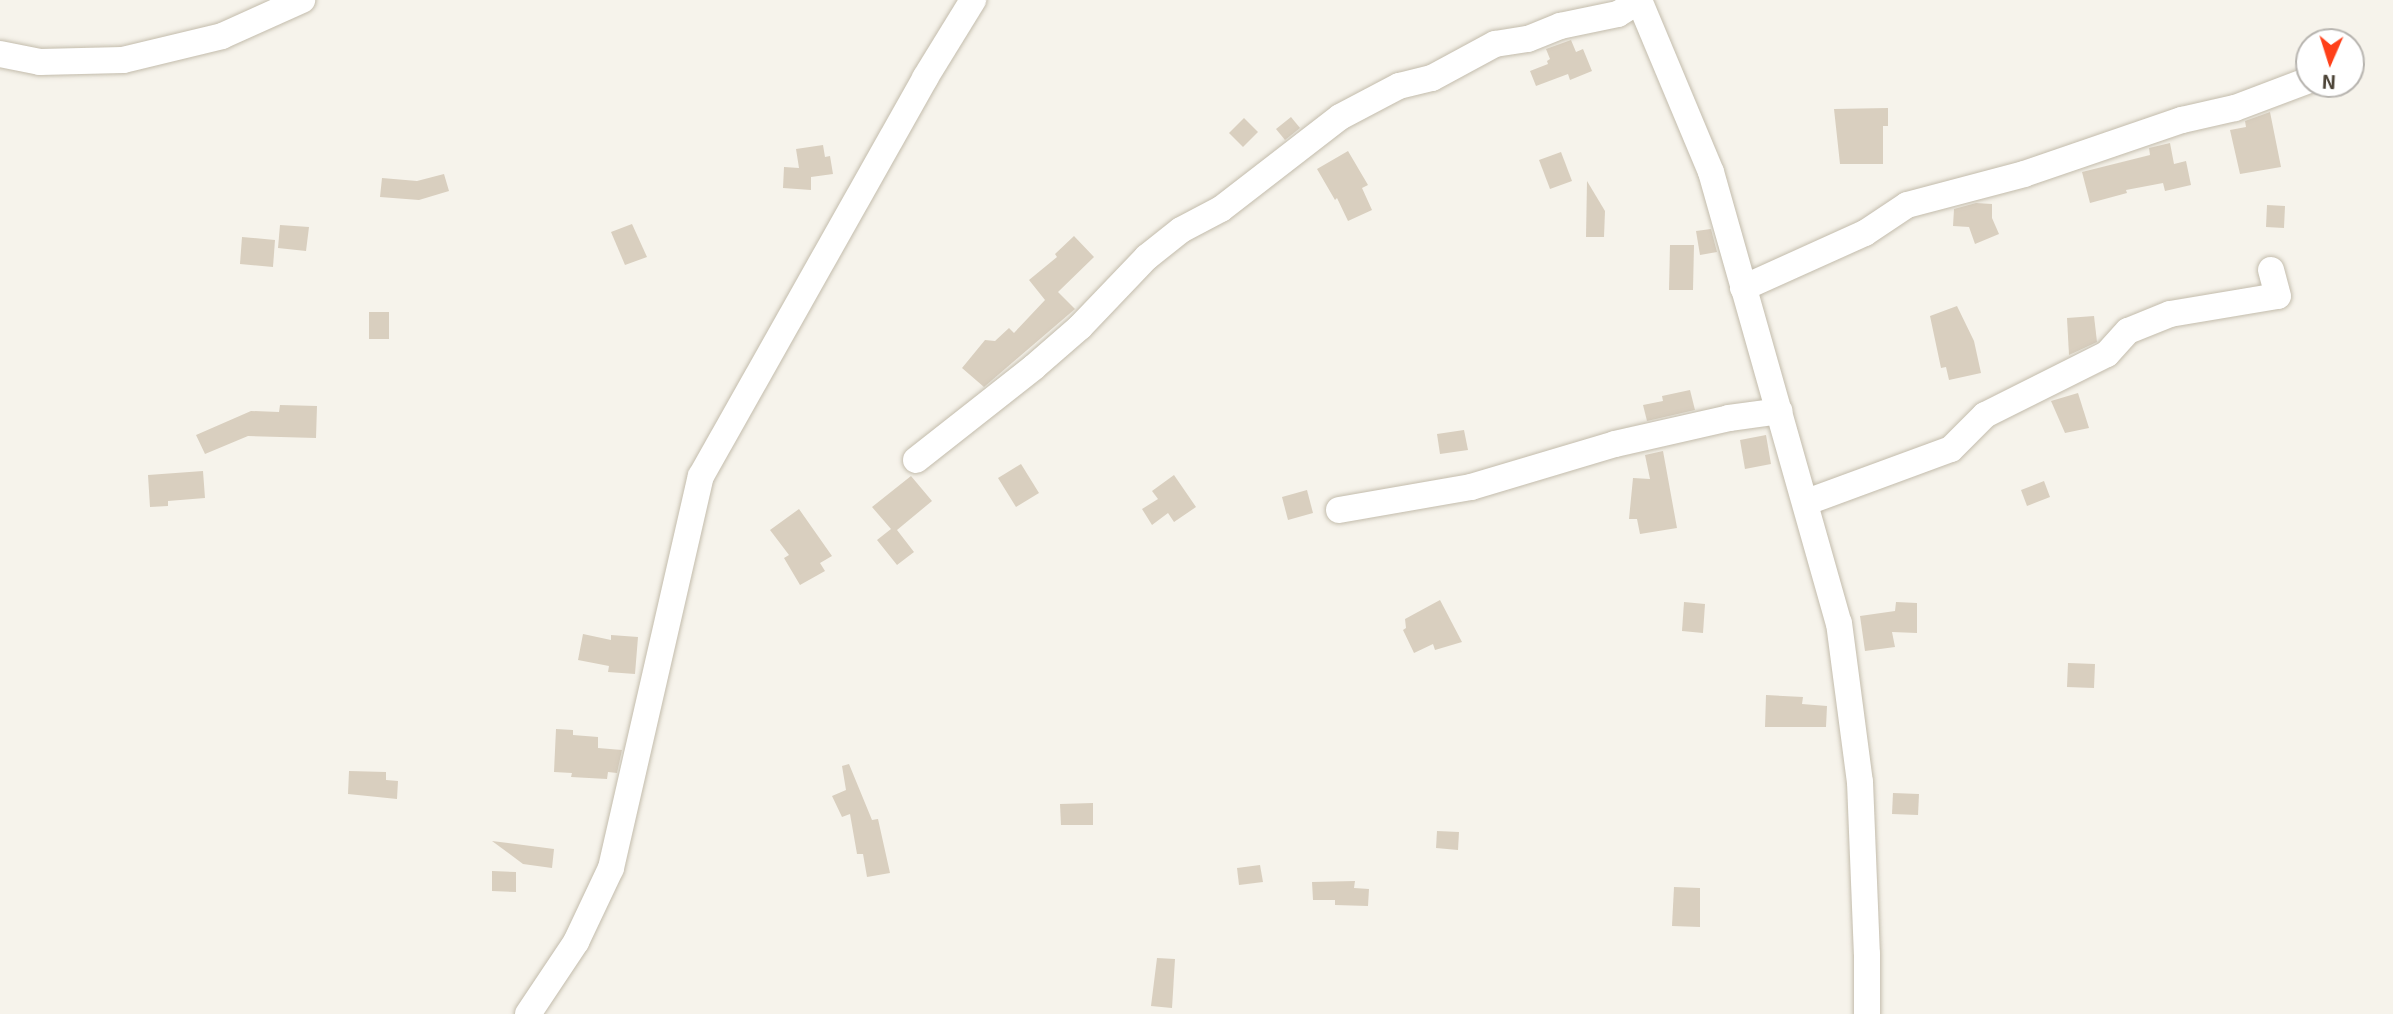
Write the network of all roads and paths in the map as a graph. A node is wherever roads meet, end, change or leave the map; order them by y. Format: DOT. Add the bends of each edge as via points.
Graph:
graph roads {
  1 [pos="302,0"];
  2 [pos="973,0"];
  3 [pos="1639,0"];
  4 [pos="0,54"];
  5 [pos="2295,85"];
  6 [pos="2271,271"];
  7 [pos="1743,289"];
  8 [pos="1780,411"];
  9 [pos="916,460"];
  10 [pos="1807,502"];
  11 [pos="1339,510"];
  12 [pos="528,1014"];
  13 [pos="1867,1014"];
  1 -- 4 [label="street" via="222,36 123,60 40,62"];
  2 -- 12 [label="street" via="701,476 611,868 576,942"];
  3 -- 7 [label="street" via="1711,172"];
  3 -- 9 [label="street" via="1618,14 1495,44 1432,78 1399,86 1340,117 1221,209 1181,230 1147,257 1034,368"];
  5 -- 7 [label="street" via="2024,174 1907,205 1866,233"];
  6 -- 10 [label="street" via="2278,296 2169,314 2128,331 2107,354 1985,415 1951,449"];
  7 -- 8 [label="street"];
  8 -- 10 [label="street"];
  8 -- 11 [label="street" via="1615,444 1471,487"];
  10 -- 13 [label="street" via="1839,623 1860,782"];
}
